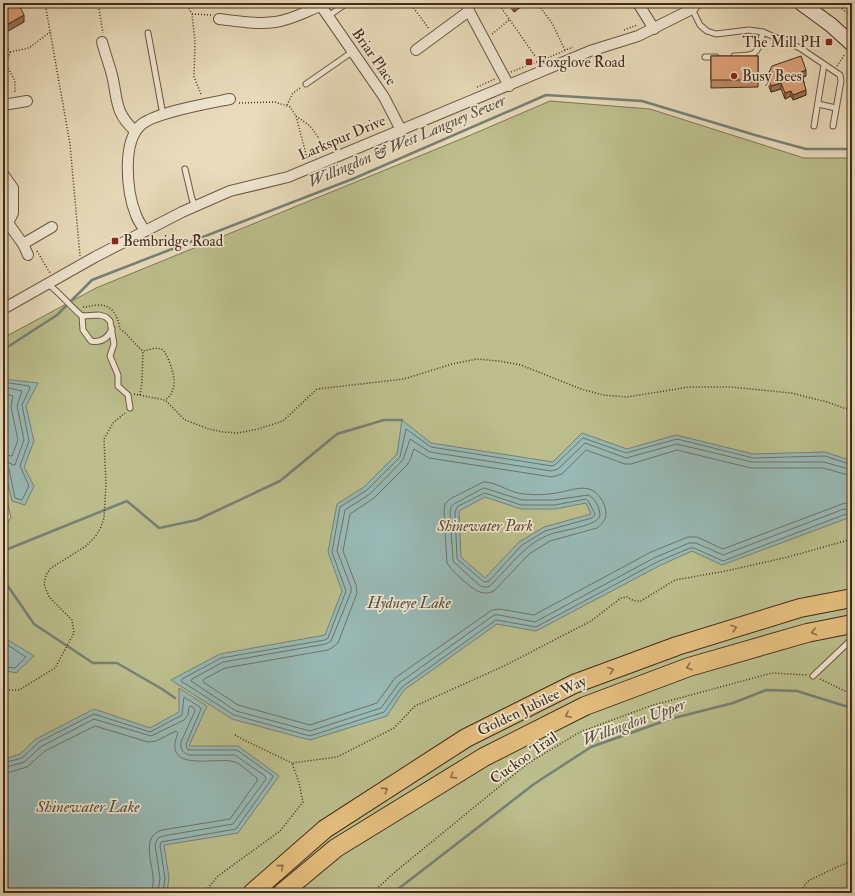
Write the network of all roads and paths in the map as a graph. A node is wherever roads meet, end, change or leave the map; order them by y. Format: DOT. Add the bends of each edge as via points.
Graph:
graph roads {
  1 [pos="45,3"];
  2 [pos="98,3"];
  3 [pos="186,3"];
  4 [pos="347,3"];
  5 [pos="410,3"];
  6 [pos="498,3"];
  7 [pos="538,3"];
  8 [pos="638,3"];
  9 [pos="801,3"];
  10 [pos="835,3"];
  11 [pos="319,4"];
  12 [pos="695,6"];
  13 [pos="467,7"];
  14 [pos="192,14"];
  15 [pos="327,17"];
  16 [pos="219,19"];
  17 [pos="852,19"];
  18 [pos="510,20"];
  19 [pos="654,29"];
  20 [pos="50,32"];
  21 [pos="763,32"];
  22 [pos="148,33"];
  23 [pos="435,37"];
  24 [pos="484,40"];
  25 [pos="102,42"];
  26 [pos="3,43"];
  27 [pos="850,47"];
  28 [pos="416,50"];
  29 [pos="565,50"];
  30 [pos="10,52"];
  31 [pos="352,52"];
  32 [pos="727,56"];
  33 [pos="705,57"];
  34 [pos="720,57"];
  35 [pos="542,60"];
  36 [pos="824,65"];
  37 [pos="834,70"];
  38 [pos="306,84"];
  39 [pos="509,86"];
  40 [pos="230,99"];
  41 [pos="203,100"];
  42 [pos="27,101"];
  43 [pos="15,103"];
  44 [pos="818,104"];
  45 [pos="3,105"];
  46 [pos="287,105"];
  47 [pos="836,108"];
  48 [pos="163,115"];
  49 [pos="296,116"];
  50 [pos="814,126"];
  51 [pos="833,126"];
  52 [pos="401,130"];
  53 [pos="135,131"];
  54 [pos="329,154"];
  55 [pos="308,162"];
  56 [pos="185,169"];
  57 [pos="3,174"];
  58 [pos="195,206"];
  59 [pos="5,224"];
  60 [pos="52,227"];
  61 [pos="145,231"];
  62 [pos="22,244"];
  63 [pos="28,255"];
  64 [pos="80,256"];
  65 [pos="52,285"];
  66 [pos="4,305"];
  67 [pos="79,305"];
  68 [pos="82,316"];
  69 [pos="112,329"];
  70 [pos="143,351"];
  71 [pos="140,395"];
  72 [pos="165,400"];
  73 [pos="130,408"];
  74 [pos="852,411"];
  75 [pos="852,539"];
  76 [pos="852,598"];
  77 [pos="852,624"];
  78 [pos="852,639"];
  79 [pos="813,676"];
  80 [pos="3,690"];
  81 [pos="852,690"];
  82 [pos="235,735"];
  83 [pos="292,763"];
  84 [pos="852,865"];
  85 [pos="652,889"];
  86 [pos="204,893"];
  87 [pos="252,893"];
  88 [pos="282,893"];
  89 [pos="372,893"];
  90 [pos="470,893"];
  91 [pos="479,893"];
  92 [pos="619,893"];
  93 [pos="627,893"];
  94 [pos="639,893"];
  95 [pos="799,893"];
  1 -- 20 [label="path"];
  2 -- 25 [label="path" via="105,41"];
  3 -- 14 [label="path"];
  4 -- 15 [label="lane"];
  5 -- 23 [label="path"];
  6 -- 18 [label="path"];
  7 -- 29 [label="path" via="552,23"];
  8 -- 19 [label="street"];
  9 -- 27 [label="main road" via="831,25"];
  10 -- 17 [label="path"];
  11 -- 15 [label="street, Briar Place"];
  11 -- 16 [label="street" via="290,19 275,23"];
  12 -- 19 [label="street, Larkspur Drive"];
  12 -- 21 [label="lane" via="700,24 707,31 716,34 749,30"];
  13 -- 23 [label="street"];
  13 -- 24 [label="street"];
  14 -- 16 [label="path" via="211,14"];
  14 -- 41 [label="path" via="195,42 194,77"];
  15 -- 31 [label="street, Briar Place"];
  18 -- 24 [label="path"];
  18 -- 35 [label="path" via="535,56"];
  19 -- 39 [label="street, Larkspur Drive" via="590,51"];
  20 -- 30 [label="path" via="29,48"];
  20 -- 64 [label="path" via="70,144"];
  21 -- 32 [label="lane" via="759,48 752,55"];
  21 -- 36 [label="lane" via="800,48"];
  22 -- 48 [label="lane"];
  23 -- 28 [label="street"];
  24 -- 39 [label="street"];
  25 -- 53 [label="street" via="112,74 118,109 126,123"];
  26 -- 30 [label="path"];
  27 -- 37 [label="path"];
  30 -- 43 [label="path" via="6,64 15,81"];
  31 -- 38 [label="lane"];
  31 -- 52 [label="street, Briar Place" via="384,97"];
  33 -- 34 [label="lane"];
  36 -- 37 [label="lane"];
  36 -- 44 [label="lane"];
  37 -- 47 [label="lane" via="840,75 841,81"];
  38 -- 46 [label="path" via="293,94"];
  39 -- 52 [label="street, Larkspur Drive"];
  40 -- 41 [label="street"];
  40 -- 46 [label="path" via="237,103 275,102"];
  41 -- 48 [label="street"];
  42 -- 43 [label="street"];
  43 -- 45 [label="street"];
  44 -- 47 [label="lane"];
  44 -- 50 [label="lane"];
  46 -- 49 [label="path"];
  47 -- 51 [label="lane"];
  48 -- 53 [label="street" via="143,123"];
  49 -- 54 [label="path" via="310,126"];
  49 -- 55 [label="path"];
  52 -- 58 [label="street, Larkspur Drive" via="288,177 230,191"];
  53 -- 61 [label="street" via="128,152 129,190 136,214"];
  56 -- 58 [label="lane"];
  57 -- 59 [label="street" via="13,188 14,214"];
  58 -- 61 [label="street, Larkspur Drive"];
  59 -- 62 [label="street"];
  60 -- 62 [label="street"];
  61 -- 65 [label="street, Larkspur Drive"];
  62 -- 63 [label="street"];
  63 -- 65 [label="path" via="38,251"];
  65 -- 66 [label="street, Larkspur Drive"];
  65 -- 68 [label="lane"];
  67 -- 70 [label="path" via="100,305 110,309 116,314 120,330 128,334"];
  68 -- 69 [label="lane" via="106,317"];
  68 -- 69 [label="lane" via="83,330 91,341 105,339"];
  69 -- 73 [label="lane" via="114,344 110,356 118,375 118,386 128,395"];
  70 -- 71 [label="path"];
  70 -- 72 [label="path" via="160,349 169,360 175,382 171,396"];
  71 -- 72 [label="path"];
  71 -- 73 [label="path" via="132,394"];
  72 -- 74 [label="path" via="185,420 209,429 238,433 283,420 317,389 404,379 477,359 521,365 603,395 627,397 689,387 731,387 791,393"];
  73 -- 80 [label="path" via="113,423 104,439 106,484 104,517 100,529 86,546 51,568 46,575 44,584 49,597 72,620 74,633 55,668 19,690"];
  75 -- 83 [label="path" via="750,566 675,580 641,601 634,601 627,596 621,598 590,621 504,666 415,706 394,728 337,757"];
  87 -- 76 [label="highway, Golden Jubilee Way, one-way" via="332,825 466,738 574,684 699,639 800,608"];
  77 -- 88 [label="highway, Golden Jubilee Way, one-way" via="807,633 689,667 585,706 484,757 336,848"];
  78 -- 79 [label="lane"];
  79 -- 81 [label="path, Cuckoo Trail" via="845,691"];
  79 -- 89 [label="path, Cuckoo Trail" via="772,673 650,706 580,732 527,764"];
  82 -- 83 [label="path"];
  83 -- 86 [label="path" via="304,802 280,831 218,876"];
  84 -- 95 [label="path" via="848,863 838,866 808,881"];
  85 -- 94 [label="path"];
  90 -- 91 [label="path" via="476,890"];
  92 -- 93 [label="path" via="626,890"];
}
